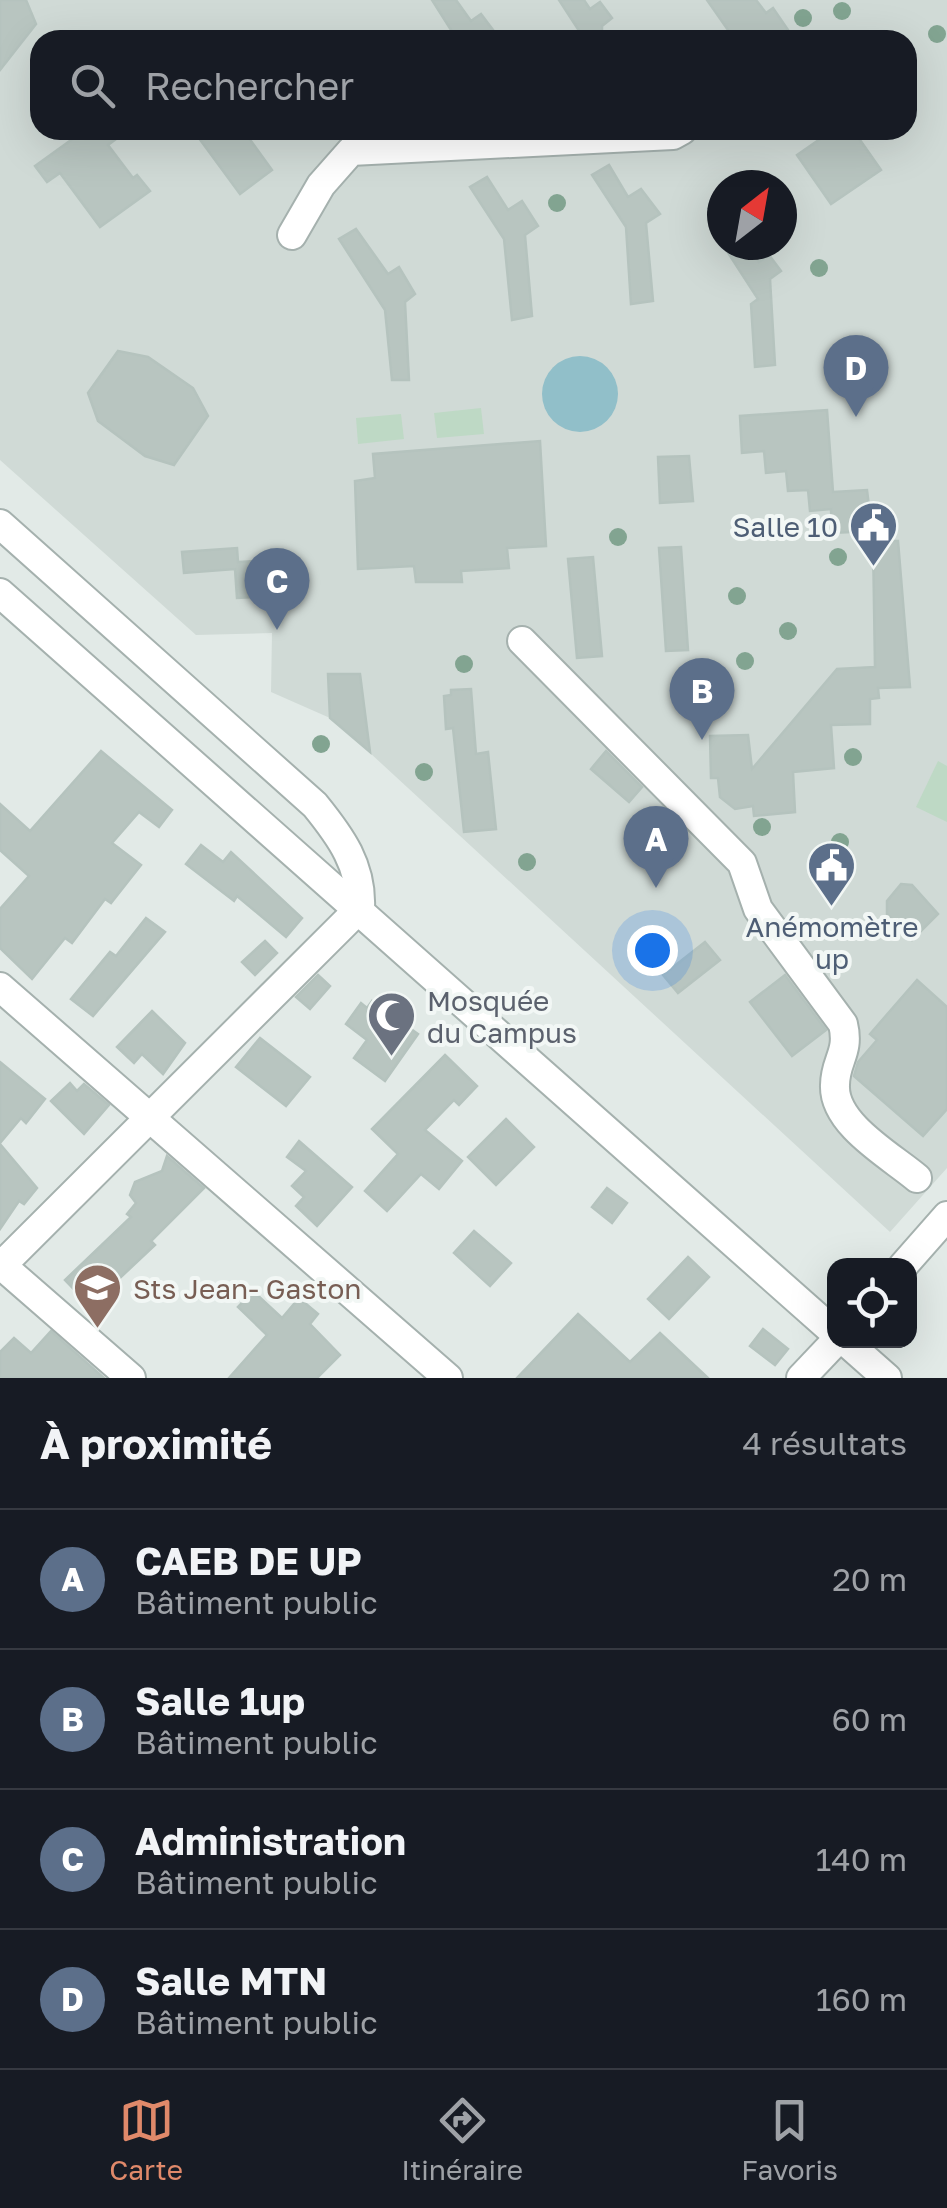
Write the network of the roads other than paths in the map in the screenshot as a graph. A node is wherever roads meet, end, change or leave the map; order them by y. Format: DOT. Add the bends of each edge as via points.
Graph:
graph roads {
  1 [pos="573,140"];
  2 [pos="292,235"];
  3 [pos="0,524"];
  4 [pos="0,594"];
  5 [pos="522,641"];
  6 [pos="360,908"];
  7 [pos="0,987"];
  8 [pos="150,1118"];
  9 [pos="917,1178"];
  10 [pos="947,1216"];
  11 [pos="911,1258"];
  12 [pos="0,1266"];
  13 [pos="827,1326"];
  14 [pos="832,1348"];
  15 [pos="850,1348"];
  16 [pos="131,1378"];
  17 [pos="448,1378"];
  18 [pos="802,1378"];
  19 [pos="886,1378"];
  1 -- 2 [label="street" via="352,151 321,185"];
  3 -- 6 [label="street" via="316,805 356,869"];
  4 -- 6 [label="street"];
  5 -- 9 [label="street" via="742,863 758,908 842,1024 848,1044 834,1086 848,1120"];
  6 -- 8 [label="street"];
  6 -- 13 [label="street"];
  7 -- 8 [label="street"];
  8 -- 12 [label="street"];
  8 -- 17 [label="street"];
  10 -- 11 [label="street"];
  12 -- 16 [label="street"];
  14 -- 18 [label="street"];
  15 -- 19 [label="street"];
}
